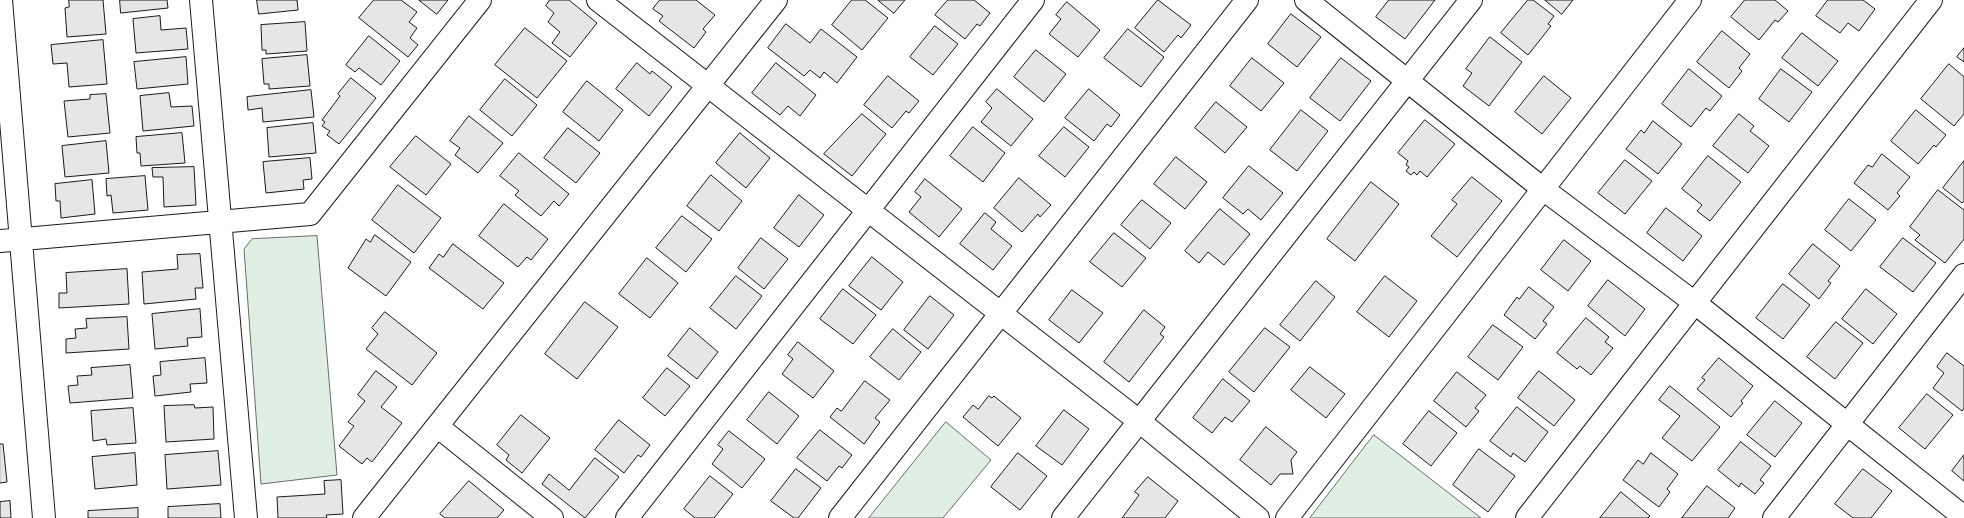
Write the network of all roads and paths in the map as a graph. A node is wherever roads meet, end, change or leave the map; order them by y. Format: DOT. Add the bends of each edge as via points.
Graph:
graph roads {
  1 [pos="1,0"];
  2 [pos="201,0"];
  3 [pos="480,0"];
  4 [pos="598,0"];
  5 [pos="776,0"];
  6 [pos="1032,0"];
  7 [pos="1247,0"];
  8 [pos="1306,0"];
  9 [pos="1471,0"];
  10 [pos="1690,0"];
  11 [pos="1931,0"];
  12 [pos="1408,80"];
  13 [pos="708,86"];
  14 [pos="1543,189"];
  15 [pos="867,210"];
  16 [pos="220,223"];
  17 [pos="10,240"];
  18 [pos="1964,276"];
  19 [pos="1695,303"];
  20 [pos="1000,313"];
  21 [pos="1139,421"];
  22 [pos="1848,424"];
  23 [pos="437,426"];
  24 [pos="1964,517"];
  25 [pos="44,518"];
  26 [pos="246,518"];
  27 [pos="364,518"];
  28 [pos="552,518"];
  29 [pos="627,518"];
  30 [pos="840,518"];
  31 [pos="1063,518"];
  32 [pos="1258,518"];
  33 [pos="1288,518"];
  34 [pos="1527,518"];
  35 [pos="1774,518"];
  1 -- 17 [label="street"];
  2 -- 16 [label="street"];
  3 -- 16 [label="street" via="310,214"];
  4 -- 13 [label="street"];
  5 -- 13 [label="street"];
  6 -- 15 [label="street"];
  7 -- 20 [label="street"];
  8 -- 12 [label="street"];
  9 -- 12 [label="street"];
  10 -- 14 [label="street"];
  11 -- 19 [label="street"];
  12 -- 14 [label="street"];
  12 -- 21 [label="street"];
  13 -- 15 [label="street"];
  13 -- 23 [label="street"];
  14 -- 19 [label="street"];
  14 -- 33 [label="street"];
  15 -- 20 [label="street"];
  15 -- 29 [label="street"];
  16 -- 17 [label="street"];
  16 -- 26 [label="street"];
  17 -- 25 [label="street"];
  18 -- 22 [label="street"];
  19 -- 22 [label="street"];
  19 -- 34 [label="street"];
  20 -- 21 [label="street"];
  20 -- 30 [label="street"];
  21 -- 31 [label="street"];
  21 -- 32 [label="street"];
  22 -- 24 [label="street"];
  22 -- 35 [label="street"];
  23 -- 27 [label="street"];
  23 -- 28 [label="street"];
}
